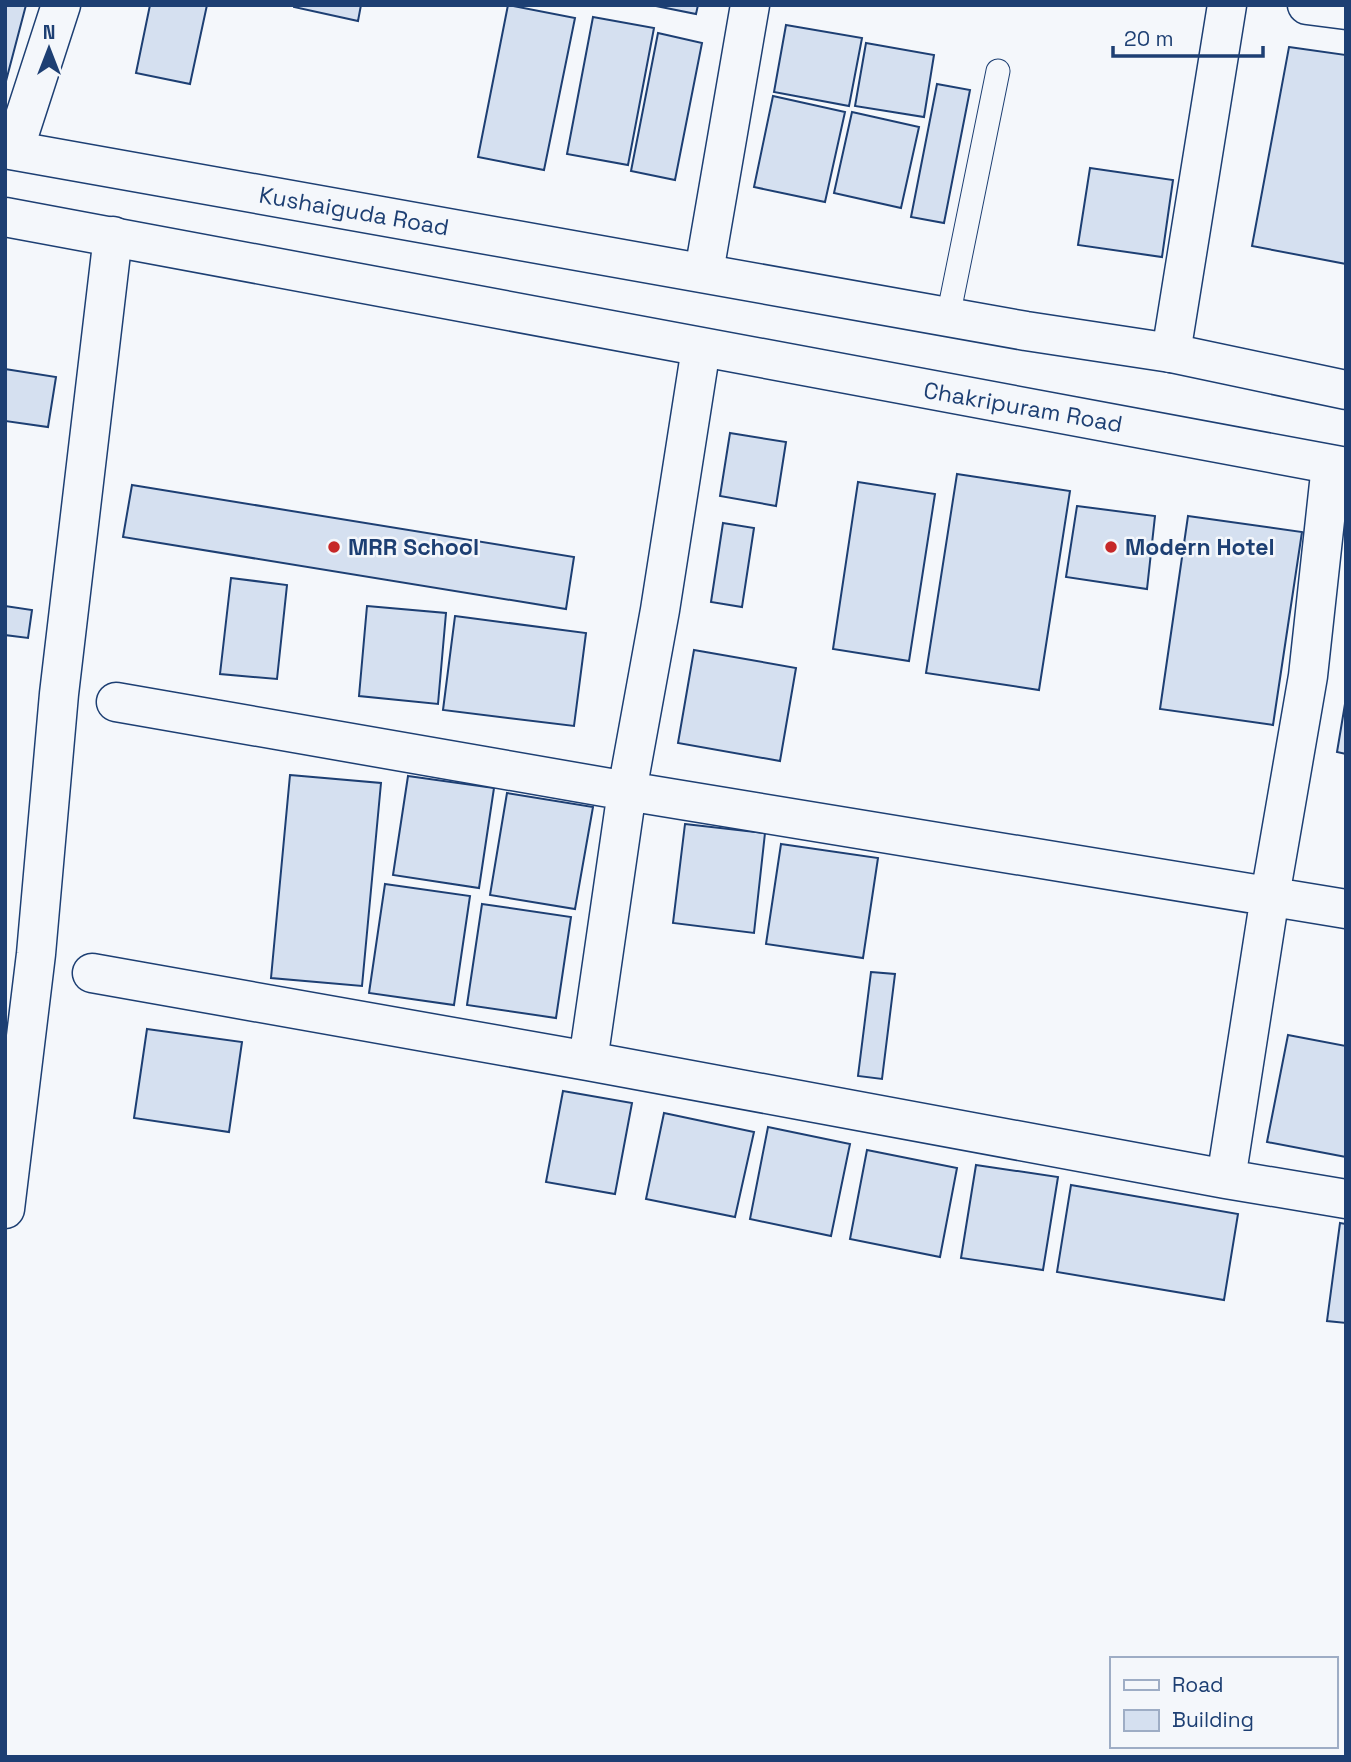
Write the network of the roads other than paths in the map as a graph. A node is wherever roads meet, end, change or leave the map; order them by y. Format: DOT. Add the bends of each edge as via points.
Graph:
graph roads {
  1 [pos="61,5"];
  2 [pos="750,5"];
  3 [pos="1227,5"];
  4 [pos="1307,5"];
  5 [pos="1346,10"];
  6 [pos="998,71"];
  7 [pos="10,150"];
  8 [pos="5,217"];
  9 [pos="113,236"];
  10 [pos="704,272"];
  11 [pos="948,317"];
  12 [pos="701,348"];
  13 [pos="1171,354"];
  14 [pos="1346,390"];
  15 [pos="1338,466"];
  16 [pos="116,702"];
  17 [pos="627,791"];
  18 [pos="1270,896"];
  19 [pos="1346,909"];
  20 [pos="92,973"];
  21 [pos="19,984"];
  22 [pos="587,1061"];
  23 [pos="1226,1179"];
  24 [pos="1346,1199"];
  25 [pos="5,1209"];
  1 -- 7 [label="street"];
  2 -- 10 [label="street"];
  3 -- 13 [label="street"];
  4 -- 5 [label="street"];
  6 -- 11 [label="lane"];
  7 -- 10 [label="street, Kushaiguda Road"];
  8 -- 9 [label="street"];
  9 -- 12 [label="street"];
  9 -- 21 [label="street" via="59,694"];
  10 -- 11 [label="street"];
  11 -- 13 [label="street"];
  12 -- 15 [label="street, Chakripuram Road"];
  12 -- 17 [label="street"];
  13 -- 14 [label="street"];
  15 -- 18 [label="street"];
  16 -- 17 [label="street"];
  17 -- 18 [label="street"];
  17 -- 22 [label="street"];
  18 -- 19 [label="street"];
  18 -- 23 [label="street"];
  20 -- 22 [label="street"];
  21 -- 25 [label="street"];
  22 -- 23 [label="street"];
  23 -- 24 [label="street"];
}
